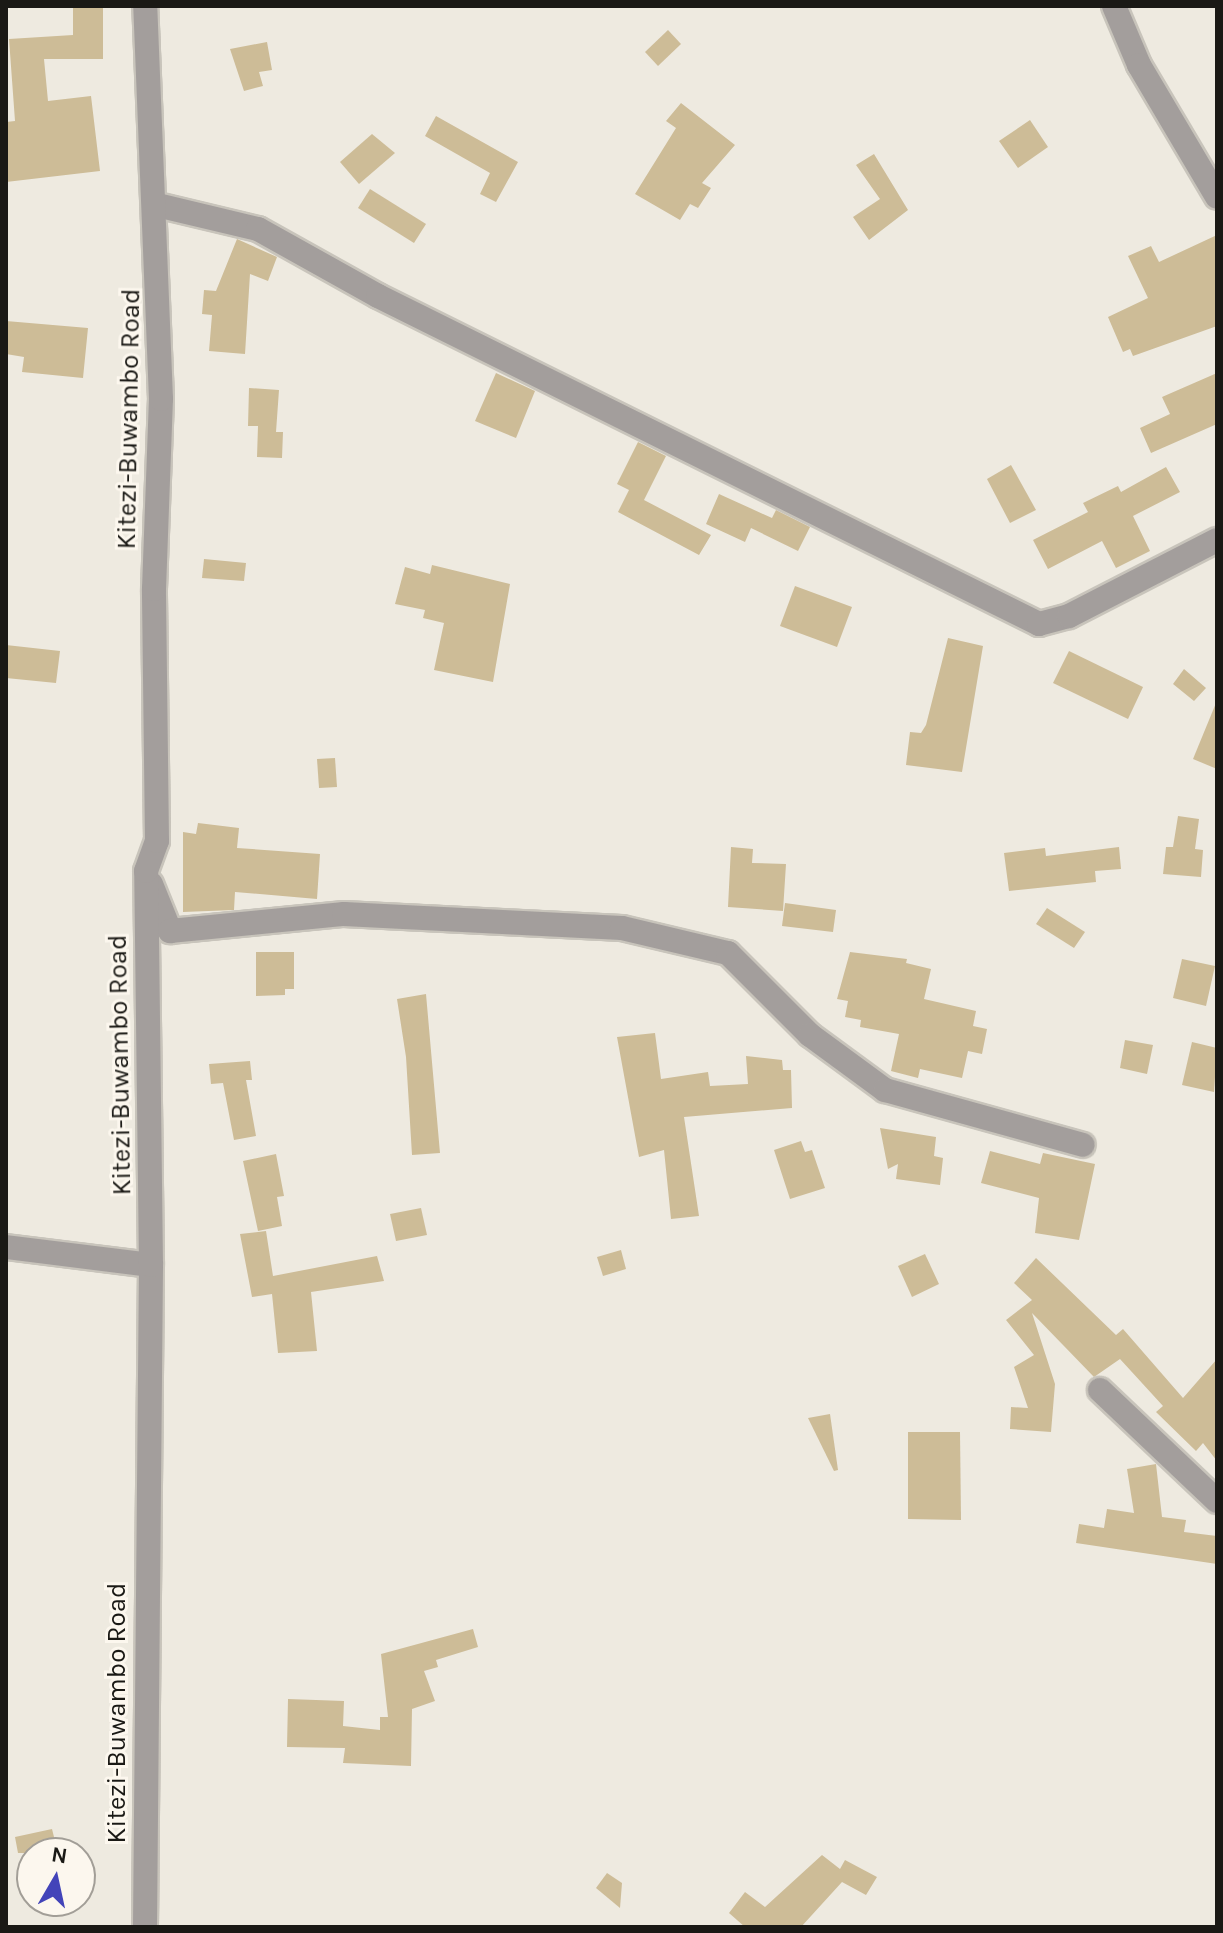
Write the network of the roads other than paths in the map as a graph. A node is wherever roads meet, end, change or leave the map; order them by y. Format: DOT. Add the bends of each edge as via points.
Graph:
graph roads {
  1 [pos="145,6"];
  2 [pos="1114,6"];
  3 [pos="1217,197"];
  4 [pos="157,205"];
  5 [pos="1217,540"];
  6 [pos="146,871"];
  7 [pos="1083,1145"];
  8 [pos="6,1247"];
  9 [pos="151,1265"];
  10 [pos="1100,1390"];
  11 [pos="1217,1501"];
  12 [pos="145,1927"];
  1 -- 4 [label="street, Kitezi-Buwambo Road"];
  2 -- 3 [label="street" via="1139,65"];
  4 -- 5 [label="street" via="258,229 378,296 1039,624 1069,616"];
  4 -- 6 [label="street, Kitezi-Buwambo Road" via="157,841"];
  6 -- 7 [label="street" via="170,931 344,914 622,928 728,953 810,1035 885,1090"];
  6 -- 9 [label="street, Kitezi-Buwambo Road"];
  8 -- 9 [label="street"];
  9 -- 12 [label="street, Kitezi-Buwambo Road"];
  10 -- 11 [label="street"];
}
